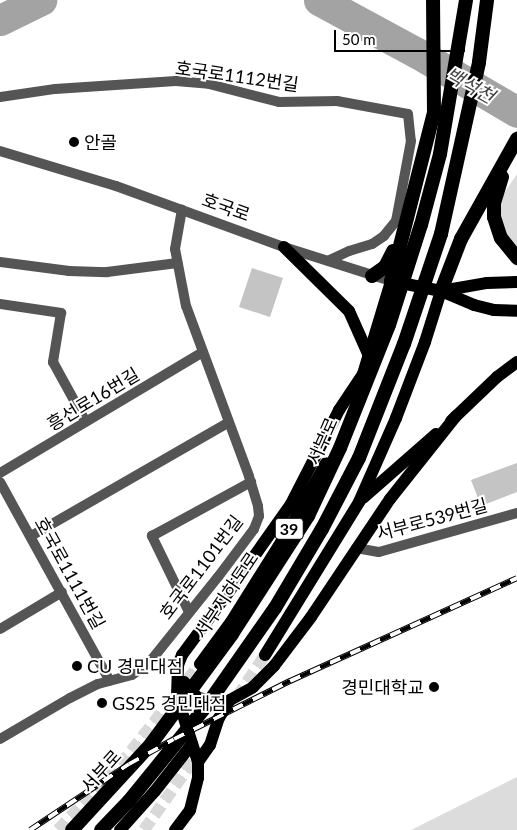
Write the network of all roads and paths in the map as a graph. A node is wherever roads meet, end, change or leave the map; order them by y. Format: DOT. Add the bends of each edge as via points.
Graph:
graph roads {
  1 [pos="433,0"];
  2 [pos="466,0"];
  3 [pos="487,0"];
  4 [pos="0,98"];
  5 [pos="517,139"];
  6 [pos="0,152"];
  7 [pos="509,153"];
  8 [pos="182,210"];
  9 [pos="404,223"];
  10 [pos="284,247"];
  11 [pos="517,258"];
  12 [pos="328,261"];
  13 [pos="0,262"];
  14 [pos="177,263"];
  15 [pos="372,276"];
  16 [pos="391,281"];
  17 [pos="517,282"];
  18 [pos="441,291"];
  19 [pos="0,304"];
  20 [pos="517,311"];
  21 [pos="203,352"];
  22 [pos="369,356"];
  23 [pos="517,362"];
  24 [pos="362,380"];
  25 [pos="456,416"];
  26 [pos="86,422"];
  27 [pos="229,422"];
  28 [pos="0,474"];
  29 [pos="0,482"];
  30 [pos="251,482"];
  31 [pos="359,502"];
  32 [pos="517,513"];
  33 [pos="31,536"];
  34 [pos="356,548"];
  35 [pos="62,592"];
  36 [pos="189,612"];
  37 [pos="0,629"];
  38 [pos="266,654"];
  39 [pos="200,664"];
  40 [pos="179,674"];
  41 [pos="110,681"];
  42 [pos="230,700"];
  43 [pos="0,739"];
  44 [pos="192,744"];
  45 [pos="198,762"];
  46 [pos="72,830"];
  47 [pos="101,830"];
  48 [pos="120,830"];
  49 [pos="175,830"];
  1 -- 9 [label="highway" via="434,112"];
  2 -- 46 [label="highway, 서부로" via="440,154 421,225 389,325 340,448 308,516 232,634 150,744"];
  3 -- 47 [label="highway" via="479,62 441,234 404,344 359,458 275,608 207,705 129,801"];
  4 -- 12 [label="street, 호국로1112번길" via="55,89 176,81 209,84 278,102 337,102 408,114 410,141 396,221 384,236 372,244"];
  5 -- 7 [label="highway"];
  6 -- 8 [label="street, 호국로" via="116,186"];
  7 -- 11 [label="highway" via="494,204 494,217 501,238"];
  7 -- 18 [label="highway" via="461,239"];
  8 -- 10 [label="street, 호국로"];
  8 -- 14 [label="street, 호국로1101번길" via="175,249"];
  9 -- 15 [label="highway" via="385,267"];
  9 -- 16 [label="highway"];
  10 -- 12 [label="street, 호국로"];
  10 -- 22 [label="main road" via="349,311"];
  12 -- 15 [label="street, 호국로"];
  13 -- 14 [label="street" via="69,272 107,272"];
  14 -- 21 [label="street, 호국로1101번길" via="186,306"];
  15 -- 16 [label="street, 호국로"];
  16 -- 18 [label="main road, 호국로"];
  16 -- 22 [label="main road, 39"];
  17 -- 18 [label="main road, 호국로" via="486,283"];
  18 -- 20 [label="main road, 호국로" via="474,305"];
  18 -- 31 [label="main road, 39" via="396,418"];
  19 -- 26 [label="street" via="61,313 53,362"];
  21 -- 26 [label="street, 흥선로16번길"];
  21 -- 27 [label="street, 호국로1101번길"];
  22 -- 24 [label="main road, 39"];
  23 -- 25 [label="main road, 39"];
  24 -- 39 [label="main road, 서부지하도로 / 39" via="336,447 290,528 231,622"];
  24 -- 40 [label="main road" via="338,410 291,504 182,655"];
  25 -- 31 [label="main road, 39"];
  25 -- 34 [label="main road"];
  26 -- 28 [label="street, 흥선로16번길"];
  27 -- 30 [label="street, 호국로1101번길"];
  27 -- 33 [label="street"];
  29 -- 33 [label="street, 호국로1111번길"];
  30 -- 36 [label="street, 호국로1101번길" via="258,506 254,529"];
  30 -- 36 [label="street" via="152,536"];
  31 -- 38 [label="main road, 39"];
  32 -- 34 [label="street, 서부로539번길" via="379,552"];
  33 -- 35 [label="street, 호국로1111번길"];
  34 -- 42 [label="main road" via="274,666 253,687"];
  35 -- 37 [label="street"];
  35 -- 41 [label="street, 호국로1111번길"];
  36 -- 41 [label="street, 호국로1101번길" via="148,663 132,675"];
  40 -- 42 [label="main road" via="198,698 214,703"];
  40 -- 44 [label="main road" via="177,696"];
  41 -- 43 [label="street, 호국로1101번길" via="70,698"];
  42 -- 45 [label="main road" via="219,718 210,745"];
  44 -- 45 [label="main road"];
  44 -- 48 [label="main road" via="156,791"];
  45 -- 49 [label="main road" via="198,778 190,810"];
}
